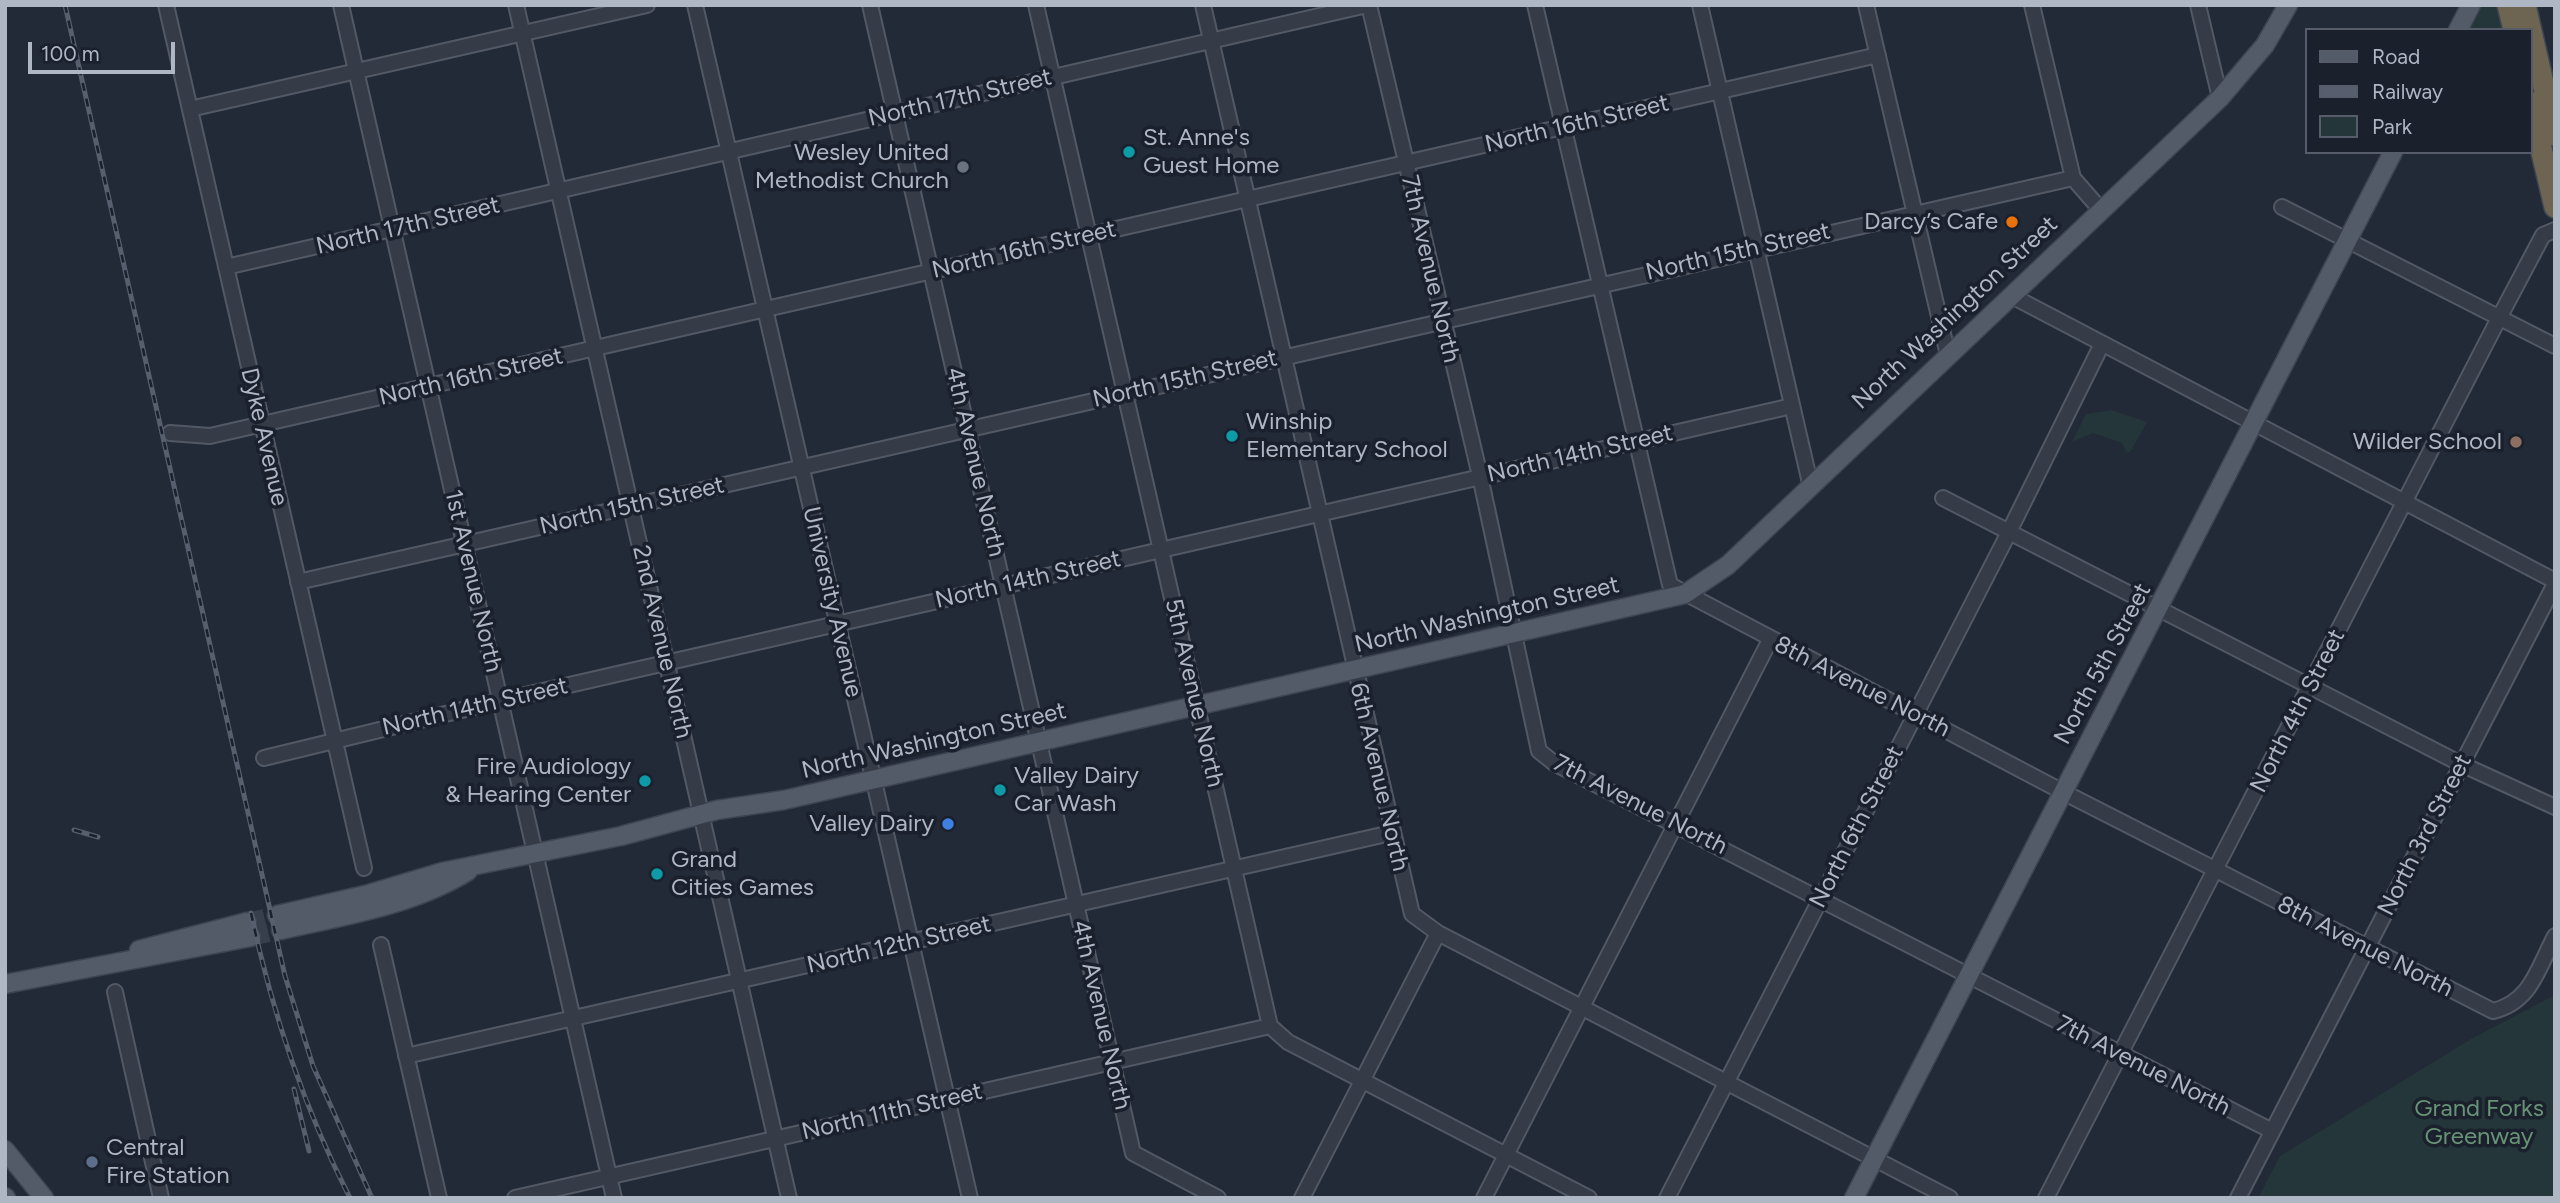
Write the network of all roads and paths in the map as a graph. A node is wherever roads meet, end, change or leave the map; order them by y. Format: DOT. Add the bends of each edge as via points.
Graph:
graph roads {
  1 [pos="166,5"];
  2 [pos="341,5"];
  3 [pos="516,5"];
  4 [pos="647,5"];
  5 [pos="695,5"];
  6 [pos="870,5"];
  7 [pos="1036,5"];
  8 [pos="1203,5"];
  9 [pos="1368,5"];
  10 [pos="1535,5"];
  11 [pos="1700,5"];
  12 [pos="1866,5"];
  13 [pos="2032,5"];
  14 [pos="2198,5"];
  15 [pos="2288,5"];
  16 [pos="2471,5"];
  17 [pos="2508,5"];
  18 [pos="2525,5"];
  19 [pos="2459,28"];
  20 [pos="2514,28"];
  21 [pos="2530,28"];
  22 [pos="522,34"];
  23 [pos="2532,35"];
  24 [pos="1211,42"];
  25 [pos="1878,55"];
  26 [pos="356,72"];
  27 [pos="1052,76"];
  28 [pos="1720,91"];
  29 [pos="2220,98"];
  30 [pos="190,110"];
  31 [pos="2532,110"];
  32 [pos="895,114"];
  33 [pos="1562,127"];
  34 [pos="2555,135"];
  35 [pos="729,152"];
  36 [pos="2392,154"];
  37 [pos="1405,163"];
  38 [pos="2073,178"];
  39 [pos="558,191"];
  40 [pos="1246,199"];
  41 [pos="2282,207"];
  42 [pos="2555,207"];
  43 [pos="2100,209"];
  44 [pos="1914,212"];
  45 [pos="392,229"];
  46 [pos="2555,230"];
  47 [pos="1089,235"];
  48 [pos="2347,241"];
  49 [pos="1758,248"];
  50 [pos="226,267"];
  51 [pos="932,271"];
  52 [pos="1599,284"];
  53 [pos="2012,296"];
  54 [pos="765,310"];
  55 [pos="2498,320"];
  56 [pos="1442,321"];
  57 [pos="2102,344"];
  58 [pos="2555,346"];
  59 [pos="594,348"];
  60 [pos="1948,355"];
  61 [pos="1283,357"];
  62 [pos="428,386"];
  63 [pos="1125,393"];
  64 [pos="1792,406"];
  65 [pos="261,425"];
  66 [pos="2253,425"];
  67 [pos="967,429"];
  68 [pos="170,433"];
  69 [pos="1635,442"];
  70 [pos="801,467"];
  71 [pos="1479,477"];
  72 [pos="1810,483"];
  73 [pos="1943,498"];
  74 [pos="2404,503"];
  75 [pos="631,506"];
  76 [pos="1318,514"];
  77 [pos="2008,530"];
  78 [pos="465,544"];
  79 [pos="1162,550"];
  80 [pos="298,582"];
  81 [pos="2555,582"];
  82 [pos="1004,586"];
  83 [pos="1685,594"];
  84 [pos="2160,608"];
  85 [pos="838,624"];
  86 [pos="1514,634"];
  87 [pos="1770,640"];
  88 [pos="666,664"];
  89 [pos="1354,670"];
  90 [pos="2310,686"];
  91 [pos="499,701"];
  92 [pos="1197,706"];
  93 [pos="1915,714"];
  94 [pos="334,739"];
  95 [pos="1039,742"];
  96 [pos="264,758"];
  97 [pos="2461,764"];
  98 [pos="873,780"];
  99 [pos="2063,792"];
  100 [pos="2555,807"];
  101 [pos="702,814"];
  102 [pos="1677,824"];
  103 [pos="1391,833"];
  104 [pos="535,854"];
  105 [pos="363,868"];
  106 [pos="1233,868"];
  107 [pos="2216,870"];
  108 [pos="1821,897"];
  109 [pos="1076,904"];
  110 [pos="279,922"];
  111 [pos="249,929"];
  112 [pos="1438,933"];
  113 [pos="2555,936"];
  114 [pos="910,942"];
  115 [pos="381,945"];
  116 [pos="2367,948"];
  117 [pos="1969,975"];
  118 [pos="739,981"];
  119 [pos="7,984"];
  120 [pos="115,992"];
  121 [pos="1582,1009"];
  122 [pos="573,1019"];
  123 [pos="1270,1026"];
  124 [pos="2121,1054"];
  125 [pos="407,1056"];
  126 [pos="1112,1062"];
  127 [pos="1362,1081"];
  128 [pos="1727,1082"];
  129 [pos="946,1100"];
  130 [pos="2272,1131"];
  131 [pos="775,1139"];
  132 [pos="5,1150"];
  133 [pos="1505,1155"];
  134 [pos="1875,1159"];
  135 [pos="609,1177"];
  136 [pos="44,1198"];
  137 [pos="161,1198"];
  138 [pos="439,1198"];
  139 [pos="515,1198"];
  140 [pos="614,1198"];
  141 [pos="789,1198"];
  142 [pos="970,1198"];
  143 [pos="1218,1198"];
  144 [pos="1302,1198"];
  145 [pos="1483,1198"];
  146 [pos="1589,1198"];
  147 [pos="1667,1198"];
  148 [pos="1854,1198"];
  149 [pos="1950,1198"];
  150 [pos="2046,1198"];
  151 [pos="2238,1198"];
  1 -- 30 [label="street, Dyke Avenue"];
  2 -- 26 [label="street, 1st Avenue North"];
  3 -- 22 [label="street, 2nd Avenue North"];
  4 -- 22 [label="street"];
  5 -- 35 [label="street, University Avenue"];
  6 -- 32 [label="street, 4th Avenue North"];
  7 -- 27 [label="street, 5th Avenue North"];
  8 -- 24 [label="street, 6th Avenue North"];
  9 -- 24 [label="street, North 17th Street"];
  9 -- 37 [label="street, 7th Avenue North"];
  10 -- 33 [label="street, 8th Avenue North"];
  11 -- 28 [label="street"];
  12 -- 25 [label="street"];
  13 -- 38 [label="street"];
  14 -- 29 [label="street"];
  15 -- 29 [label="main road, North Washington Street" via="2265,46"];
  16 -- 19 [label="main road"];
  17 -- 20 [label="highway"];
  18 -- 21 [label="highway"];
  22 -- 26 [label="street"];
  22 -- 39 [label="street, 2nd Avenue North"];
  23 -- 34 [label="highway"];
  24 -- 27 [label="street, North 17th Street"];
  24 -- 40 [label="street, 6th Avenue North"];
  25 -- 28 [label="street, North 16th Street"];
  25 -- 44 [label="street"];
  26 -- 30 [label="street"];
  26 -- 45 [label="street, 1st Avenue North"];
  27 -- 32 [label="street, North 17th Street"];
  27 -- 47 [label="street, 5th Avenue North"];
  28 -- 33 [label="street, North 16th Street"];
  28 -- 49 [label="street"];
  29 -- 43 [label="main road, North Washington Street"];
  30 -- 50 [label="street, Dyke Avenue"];
  31 -- 42 [label="highway"];
  32 -- 35 [label="street, North 17th Street"];
  32 -- 51 [label="street, 4th Avenue North"];
  33 -- 37 [label="street, North 16th Street"];
  33 -- 52 [label="street, 8th Avenue North"];
  35 -- 39 [label="street, North 17th Street"];
  35 -- 54 [label="street, University Avenue"];
  36 -- 48 [label="main road, North 5th Street"];
  37 -- 40 [label="street, North 16th Street"];
  37 -- 56 [label="street, 7th Avenue North"];
  38 -- 43 [label="street"];
  38 -- 44 [label="street, North 15th Street"];
  39 -- 45 [label="street, North 17th Street"];
  39 -- 59 [label="street, 2nd Avenue North"];
  40 -- 47 [label="street, North 16th Street"];
  40 -- 61 [label="street, 6th Avenue North"];
  41 -- 48 [label="street"];
  43 -- 53 [label="main road, North Washington Street"];
  44 -- 49 [label="street, North 15th Street"];
  44 -- 60 [label="street"];
  45 -- 50 [label="street, North 17th Street"];
  45 -- 62 [label="street, 1st Avenue North"];
  46 -- 55 [label="street, North 4th Street" via="2543,235"];
  47 -- 51 [label="street, North 16th Street"];
  47 -- 63 [label="street, 5th Avenue North"];
  48 -- 55 [label="street"];
  48 -- 66 [label="main road, North 5th Street"];
  49 -- 52 [label="street, North 15th Street"];
  49 -- 64 [label="street"];
  50 -- 65 [label="street, Dyke Avenue"];
  51 -- 54 [label="street, North 16th Street"];
  51 -- 67 [label="street, 4th Avenue North"];
  52 -- 56 [label="street, North 15th Street"];
  52 -- 69 [label="street, 8th Avenue North"];
  53 -- 57 [label="street"];
  53 -- 60 [label="main road, North Washington Street"];
  54 -- 59 [label="street, North 16th Street"];
  54 -- 70 [label="street, University Avenue"];
  55 -- 58 [label="street"];
  55 -- 74 [label="street, North 4th Street"];
  56 -- 61 [label="street, North 15th Street"];
  56 -- 71 [label="street, 7th Avenue North"];
  57 -- 66 [label="street"];
  57 -- 77 [label="street, North 6th Street"];
  59 -- 62 [label="street, North 16th Street"];
  59 -- 75 [label="street, 2nd Avenue North"];
  60 -- 72 [label="main road, North Washington Street"];
  61 -- 63 [label="street, North 15th Street"];
  61 -- 76 [label="street, 6th Avenue North"];
  62 -- 65 [label="street, North 16th Street"];
  62 -- 78 [label="street, 1st Avenue North"];
  63 -- 67 [label="street, North 15th Street"];
  63 -- 79 [label="street, 5th Avenue North"];
  64 -- 69 [label="street, North 14th Street"];
  64 -- 72 [label="street"];
  65 -- 68 [label="street, North 16th Street" via="209,436"];
  65 -- 80 [label="street, Dyke Avenue"];
  66 -- 74 [label="street"];
  66 -- 84 [label="main road, North 5th Street"];
  67 -- 70 [label="street, North 15th Street"];
  67 -- 82 [label="street, 4th Avenue North"];
  69 -- 71 [label="street, North 14th Street"];
  69 -- 83 [label="street, 8th Avenue North" via="1670,585"];
  70 -- 75 [label="street, North 15th Street"];
  70 -- 85 [label="street, University Avenue"];
  71 -- 76 [label="street, North 14th Street"];
  71 -- 86 [label="street, 7th Avenue North"];
  72 -- 83 [label="main road, North Washington Street" via="1728,565"];
  73 -- 77 [label="street"];
  74 -- 81 [label="street"];
  74 -- 90 [label="street, North 4th Street"];
  75 -- 78 [label="street, North 15th Street"];
  75 -- 88 [label="street, 2nd Avenue North"];
  76 -- 79 [label="street, North 14th Street"];
  76 -- 89 [label="street, 6th Avenue North"];
  77 -- 84 [label="street"];
  77 -- 93 [label="street, North 6th Street"];
  78 -- 80 [label="street, North 15th Street"];
  78 -- 91 [label="street, 1st Avenue North"];
  79 -- 82 [label="street, North 14th Street"];
  79 -- 92 [label="street, 5th Avenue North"];
  80 -- 94 [label="street, Dyke Avenue"];
  81 -- 97 [label="street, North 3rd Street"];
  82 -- 85 [label="street, North 14th Street"];
  82 -- 95 [label="street, 4th Avenue North"];
  83 -- 86 [label="main road, North Washington Street"];
  83 -- 87 [label="street, 8th Avenue North"];
  84 -- 90 [label="street"];
  84 -- 99 [label="main road, North 5th Street"];
  85 -- 88 [label="street, North 14th Street"];
  85 -- 98 [label="street, University Avenue"];
  86 -- 89 [label="main road, North Washington Street"];
  86 -- 102 [label="street, 7th Avenue North" via="1539,751 1554,763"];
  87 -- 93 [label="street, 8th Avenue North"];
  87 -- 102 [label="street"];
  88 -- 91 [label="street, North 14th Street"];
  88 -- 101 [label="street, 2nd Avenue North"];
  89 -- 92 [label="main road, North Washington Street"];
  89 -- 103 [label="street, 6th Avenue North"];
  90 -- 97 [label="street"];
  90 -- 107 [label="street, North 4th Street"];
  91 -- 94 [label="street, North 14th Street"];
  91 -- 104 [label="street, 1st Avenue North"];
  92 -- 95 [label="main road, North Washington Street"];
  92 -- 106 [label="street, 5th Avenue North"];
  93 -- 99 [label="street, 8th Avenue North"];
  93 -- 108 [label="street, North 6th Street"];
  94 -- 96 [label="street, North 14th Street"];
  94 -- 105 [label="street, Dyke Avenue"];
  95 -- 98 [label="main road, North Washington Street"];
  95 -- 109 [label="street, 4th Avenue North"];
  97 -- 100 [label="street"];
  97 -- 116 [label="street, North 3rd Street"];
  98 -- 101 [label="main road, North Washington Street"];
  98 -- 114 [label="street, University Avenue"];
  99 -- 107 [label="street, 8th Avenue North"];
  99 -- 117 [label="main road, North 5th Street"];
  101 -- 104 [label="main road, North Washington Street"];
  101 -- 118 [label="street, 2nd Avenue North"];
  102 -- 108 [label="street, 7th Avenue North"];
  102 -- 121 [label="street"];
  103 -- 106 [label="street, North 12th Street"];
  103 -- 112 [label="street, 6th Avenue North" via="1412,914"];
  104 -- 110 [label="main road, North Washington Street" via="442,872"];
  104 -- 122 [label="street, 1st Avenue North"];
  106 -- 109 [label="street, North 12th Street"];
  106 -- 123 [label="street, 5th Avenue North"];
  107 -- 116 [label="street, 8th Avenue North"];
  107 -- 124 [label="street, North 4th Street"];
  108 -- 117 [label="street, 7th Avenue North"];
  108 -- 128 [label="street, North 6th Street"];
  109 -- 114 [label="street, North 12th Street"];
  109 -- 126 [label="street, 4th Avenue North"];
  111 -- 119 [label="main road" via="184,936 80,968"];
  112 -- 121 [label="street, 6th Avenue North"];
  112 -- 127 [label="street"];
  113 -- 116 [label="street, 8th Avenue North" via="2524,996 2493,1011"];
  114 -- 118 [label="street, North 12th Street"];
  114 -- 129 [label="street, University Avenue"];
  115 -- 125 [label="street"];
  116 -- 130 [label="street, North 3rd Street"];
  117 -- 124 [label="street, 7th Avenue North"];
  117 -- 134 [label="main road, North 5th Street"];
  118 -- 122 [label="street, North 12th Street"];
  118 -- 131 [label="street, 2nd Avenue North"];
  120 -- 137 [label="street"];
  121 -- 128 [label="street, 6th Avenue North"];
  121 -- 133 [label="street"];
  122 -- 125 [label="street, North 12th Street"];
  122 -- 135 [label="street, 1st Avenue North"];
  123 -- 126 [label="street, North 11th Street"];
  123 -- 127 [label="street" via="1288,1042"];
  124 -- 130 [label="street, 7th Avenue North"];
  124 -- 150 [label="street, North 4th Street"];
  125 -- 138 [label="street"];
  126 -- 129 [label="street, North 11th Street"];
  126 -- 143 [label="street, 4th Avenue North" via="1133,1153"];
  127 -- 133 [label="street"];
  127 -- 144 [label="street"];
  128 -- 134 [label="street, 6th Avenue North"];
  128 -- 147 [label="street, North 6th Street"];
  129 -- 131 [label="street, North 11th Street"];
  129 -- 142 [label="street, University Avenue"];
  130 -- 151 [label="street, North 3rd Street"];
  131 -- 135 [label="street, North 11th Street"];
  131 -- 141 [label="street, 2nd Avenue North"];
  132 -- 136 [label="main road"];
  133 -- 145 [label="street"];
  133 -- 146 [label="street"];
  134 -- 148 [label="main road, North 5th Street"];
  134 -- 149 [label="street, 6th Avenue North"];
  135 -- 139 [label="street, North 11th Street"];
  135 -- 140 [label="street, 1st Avenue North"];
}
